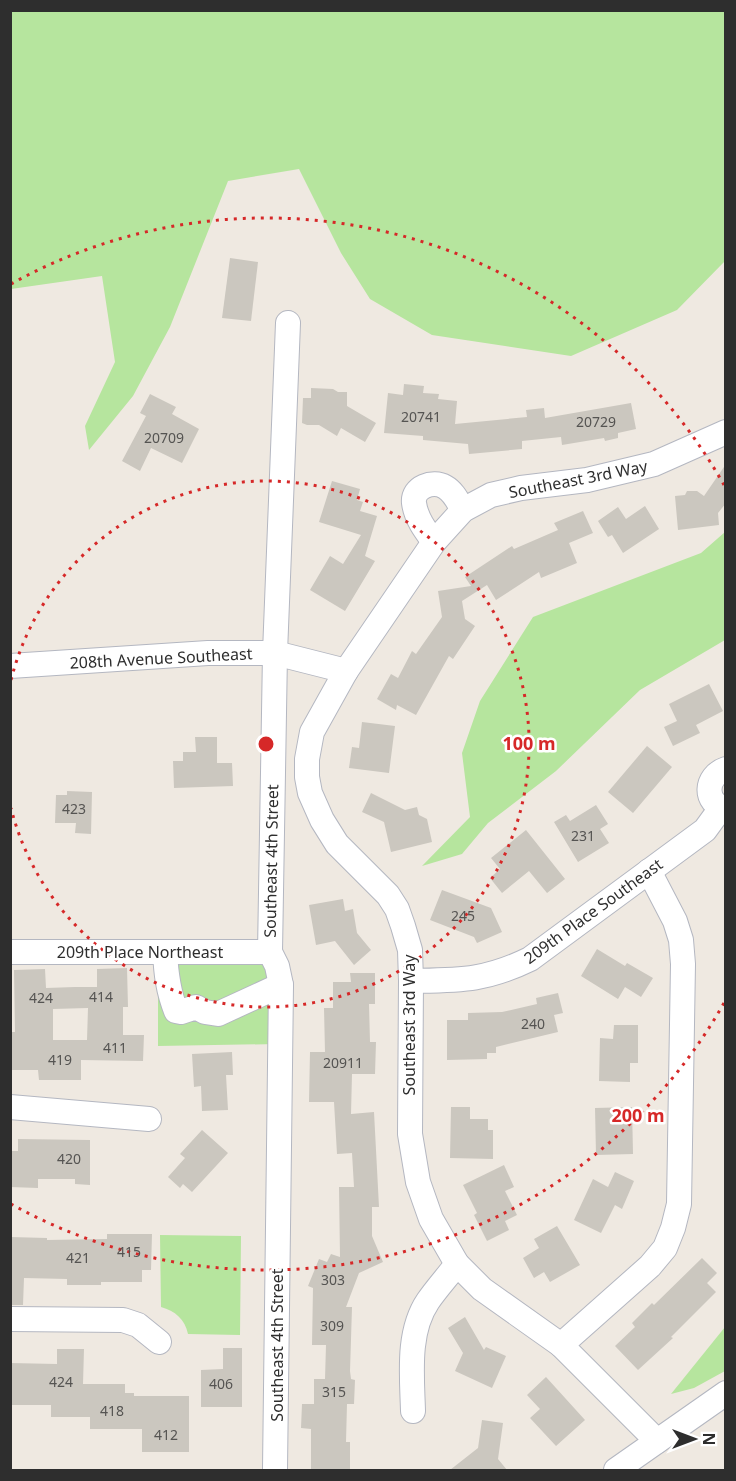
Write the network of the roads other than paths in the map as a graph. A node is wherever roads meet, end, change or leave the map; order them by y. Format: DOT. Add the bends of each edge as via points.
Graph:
graph roads {
  1 [pos="288,323"];
  2 [pos="726,432"];
  3 [pos="463,510"];
  4 [pos="434,542"];
  5 [pos="275,653"];
  6 [pos="10,666"];
  7 [pos="346,671"];
  8 [pos="726,769"];
  9 [pos="723,808"];
  10 [pos="649,871"];
  11 [pos="10,952"];
  12 [pos="165,952"];
  13 [pos="270,952"];
  14 [pos="411,981"];
  15 [pos="281,985"];
  16 [pos="10,1107"];
  17 [pos="149,1119"];
  18 [pos="458,1264"];
  19 [pos="10,1318"];
  20 [pos="159,1342"];
  21 [pos="561,1345"];
  22 [pos="726,1393"];
  23 [pos="413,1411"];
  24 [pos="657,1441"];
  25 [pos="275,1470"];
  26 [pos="616,1470"];
  1 -- 5 [label="street, Southeast 4th Street"];
  2 -- 3 [label="street, Southeast 3rd Way" via="654,464 586,480 491,495"];
  3 -- 4 [label="street, Southeast 3rd Way"];
  3 -- 4 [label="street" via="444,486 431,484 421,488 414,502 420,522"];
  4 -- 7 [label="street, Southeast 3rd Way"];
  5 -- 6 [label="street, 208th Avenue Southeast" via="208,653"];
  5 -- 7 [label="street, 208th Avenue Southeast"];
  5 -- 13 [label="street, Southeast 4th Street"];
  7 -- 14 [label="street, Southeast 3rd Way" via="312,732 307,759 310,793 337,844 397,909 410,950"];
  8 -- 9 [label="street, 209th Place Southeast" via="709,783 711,798"];
  9 -- 10 [label="street, 209th Place Southeast" via="705,830"];
  10 -- 14 [label="street, 209th Place Southeast" via="530,959 507,970 464,980"];
  10 -- 21 [label="street" via="681,939 679,1204 665,1248 650,1266"];
  11 -- 12 [label="street, 209th Place Northeast"];
  12 -- 13 [label="street, 209th Place Northeast"];
  12 -- 15 [label="street" via="167,981 176,1011 196,1007 218,1014"];
  13 -- 15 [label="street, Southeast 4th Street"];
  14 -- 18 [label="street, Southeast 3rd Way" via="413,1160 431,1220"];
  15 -- 25 [label="street, Southeast 4th Street"];
  16 -- 17 [label="street"];
  18 -- 21 [label="street, Southeast 3rd Way" via="482,1289"];
  18 -- 23 [label="street" via="427,1303 417,1327 411,1368"];
  19 -- 20 [label="street" via="123,1320 138,1325"];
  21 -- 24 [label="street, Southeast 3rd Way"];
  22 -- 24 [label="street"];
  24 -- 26 [label="street"];
}
